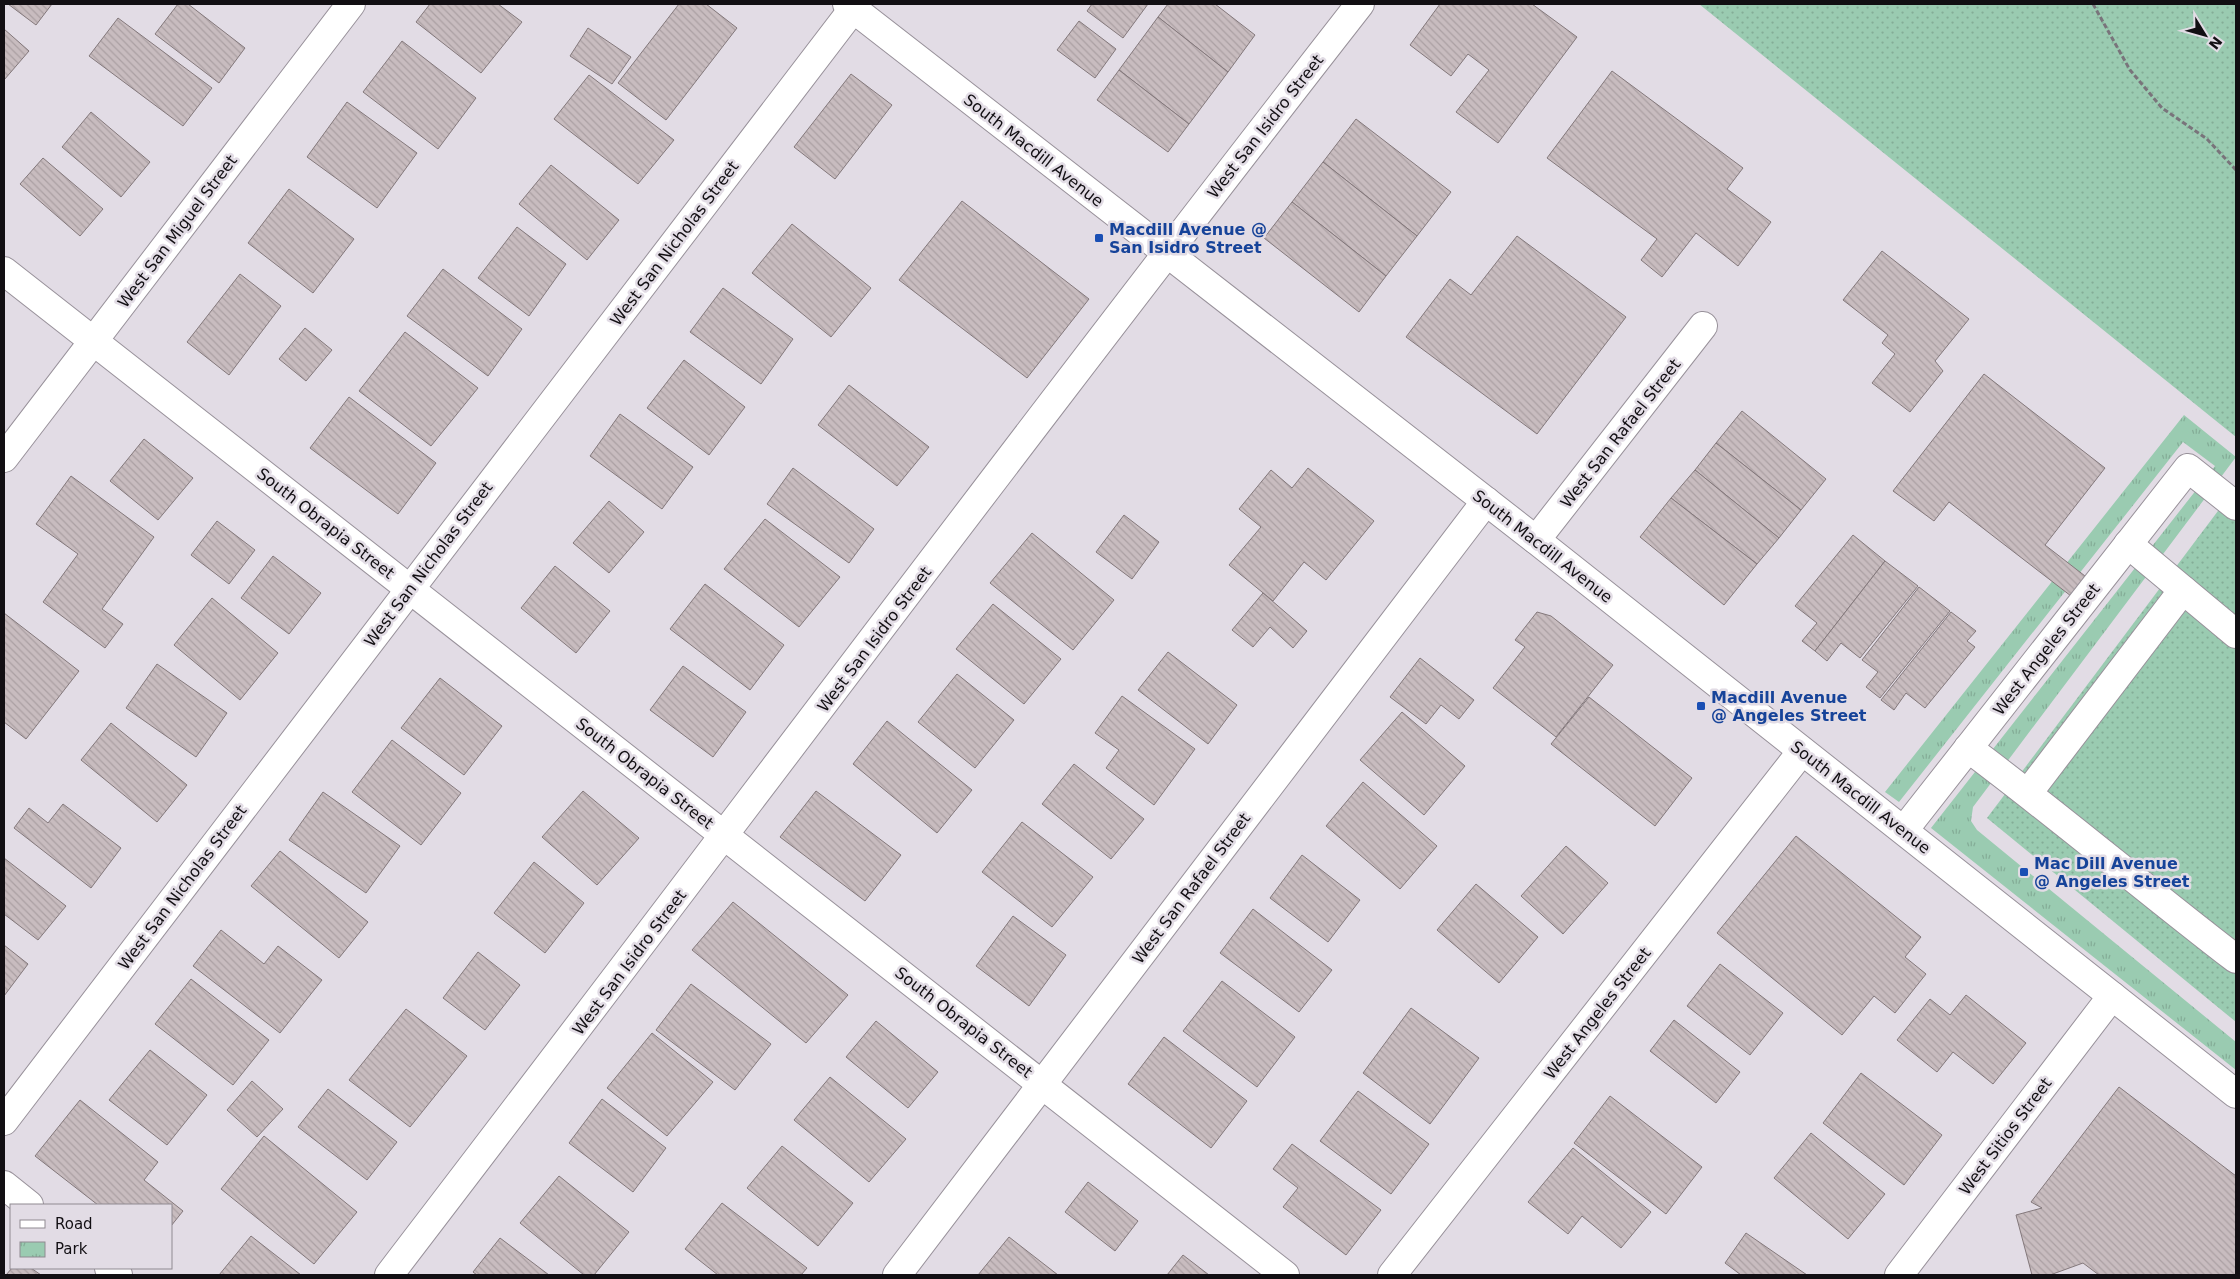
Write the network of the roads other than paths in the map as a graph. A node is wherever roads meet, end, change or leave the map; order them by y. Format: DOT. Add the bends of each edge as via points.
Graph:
graph roads {
  1 [pos="351,4"];
  2 [pos="1360,4"];
  3 [pos="850,6"];
  4 [pos="1166,253"];
  5 [pos="4,271"];
  6 [pos="1703,326"];
  7 [pos="94,341"];
  8 [pos="4,458"];
  9 [pos="1486,501"];
  10 [pos="2236,506"];
  11 [pos="1536,540"];
  12 [pos="2128,544"];
  13 [pos="410,588"];
  14 [pos="2183,590"];
  15 [pos="2236,634"];
  16 [pos="1968,748"];
  17 [pos="1802,751"];
  18 [pos="2028,793"];
  19 [pos="1904,830"];
  20 [pos="725,836"];
  21 [pos="2236,959"];
  22 [pos="2112,996"];
  23 [pos="1043,1084"];
  24 [pos="2236,1094"];
  25 [pos="4,1121"];
  26 [pos="4,1186"];
  27 [pos="28,1204"];
  28 [pos="389,1275"];
  29 [pos="897,1275"];
  30 [pos="1285,1275"];
  31 [pos="1392,1275"];
  32 [pos="1899,1275"];
  1 -- 7 [label="street, West San Miguel Street"];
  2 -- 4 [label="street, West San Isidro Street"];
  3 -- 4 [label="street, South Macdill Avenue"];
  3 -- 13 [label="street, West San Nicholas Street"];
  4 -- 9 [label="street, South Macdill Avenue"];
  4 -- 20 [label="street, West San Isidro Street"];
  5 -- 7 [label="street, South Obrapia Street"];
  6 -- 11 [label="street, West San Rafael Street"];
  7 -- 8 [label="street, West San Miguel Street"];
  7 -- 13 [label="street, South Obrapia Street"];
  9 -- 11 [label="street, South Macdill Avenue"];
  9 -- 23 [label="street, West San Rafael Street"];
  10 -- 12 [label="street, West Angeles Street" via="2188,468"];
  11 -- 17 [label="street, South Macdill Avenue"];
  12 -- 14 [label="street"];
  12 -- 16 [label="street, West Angeles Street"];
  13 -- 20 [label="street, South Obrapia Street"];
  13 -- 25 [label="street, West San Nicholas Street"];
  14 -- 15 [label="street"];
  14 -- 18 [label="street"];
  16 -- 18 [label="street"];
  16 -- 19 [label="street, West Angeles Street"];
  17 -- 19 [label="street, South Macdill Avenue"];
  17 -- 31 [label="street, West Angeles Street"];
  18 -- 21 [label="street"];
  19 -- 22 [label="street, South Macdill Avenue"];
  20 -- 23 [label="street, South Obrapia Street"];
  20 -- 28 [label="street, West San Isidro Street"];
  22 -- 24 [label="street, South Macdill Avenue"];
  22 -- 32 [label="street, West Sitios Street"];
  23 -- 29 [label="street, West San Rafael Street"];
  23 -- 30 [label="street, South Obrapia Street"];
  26 -- 27 [label="street"];
}
